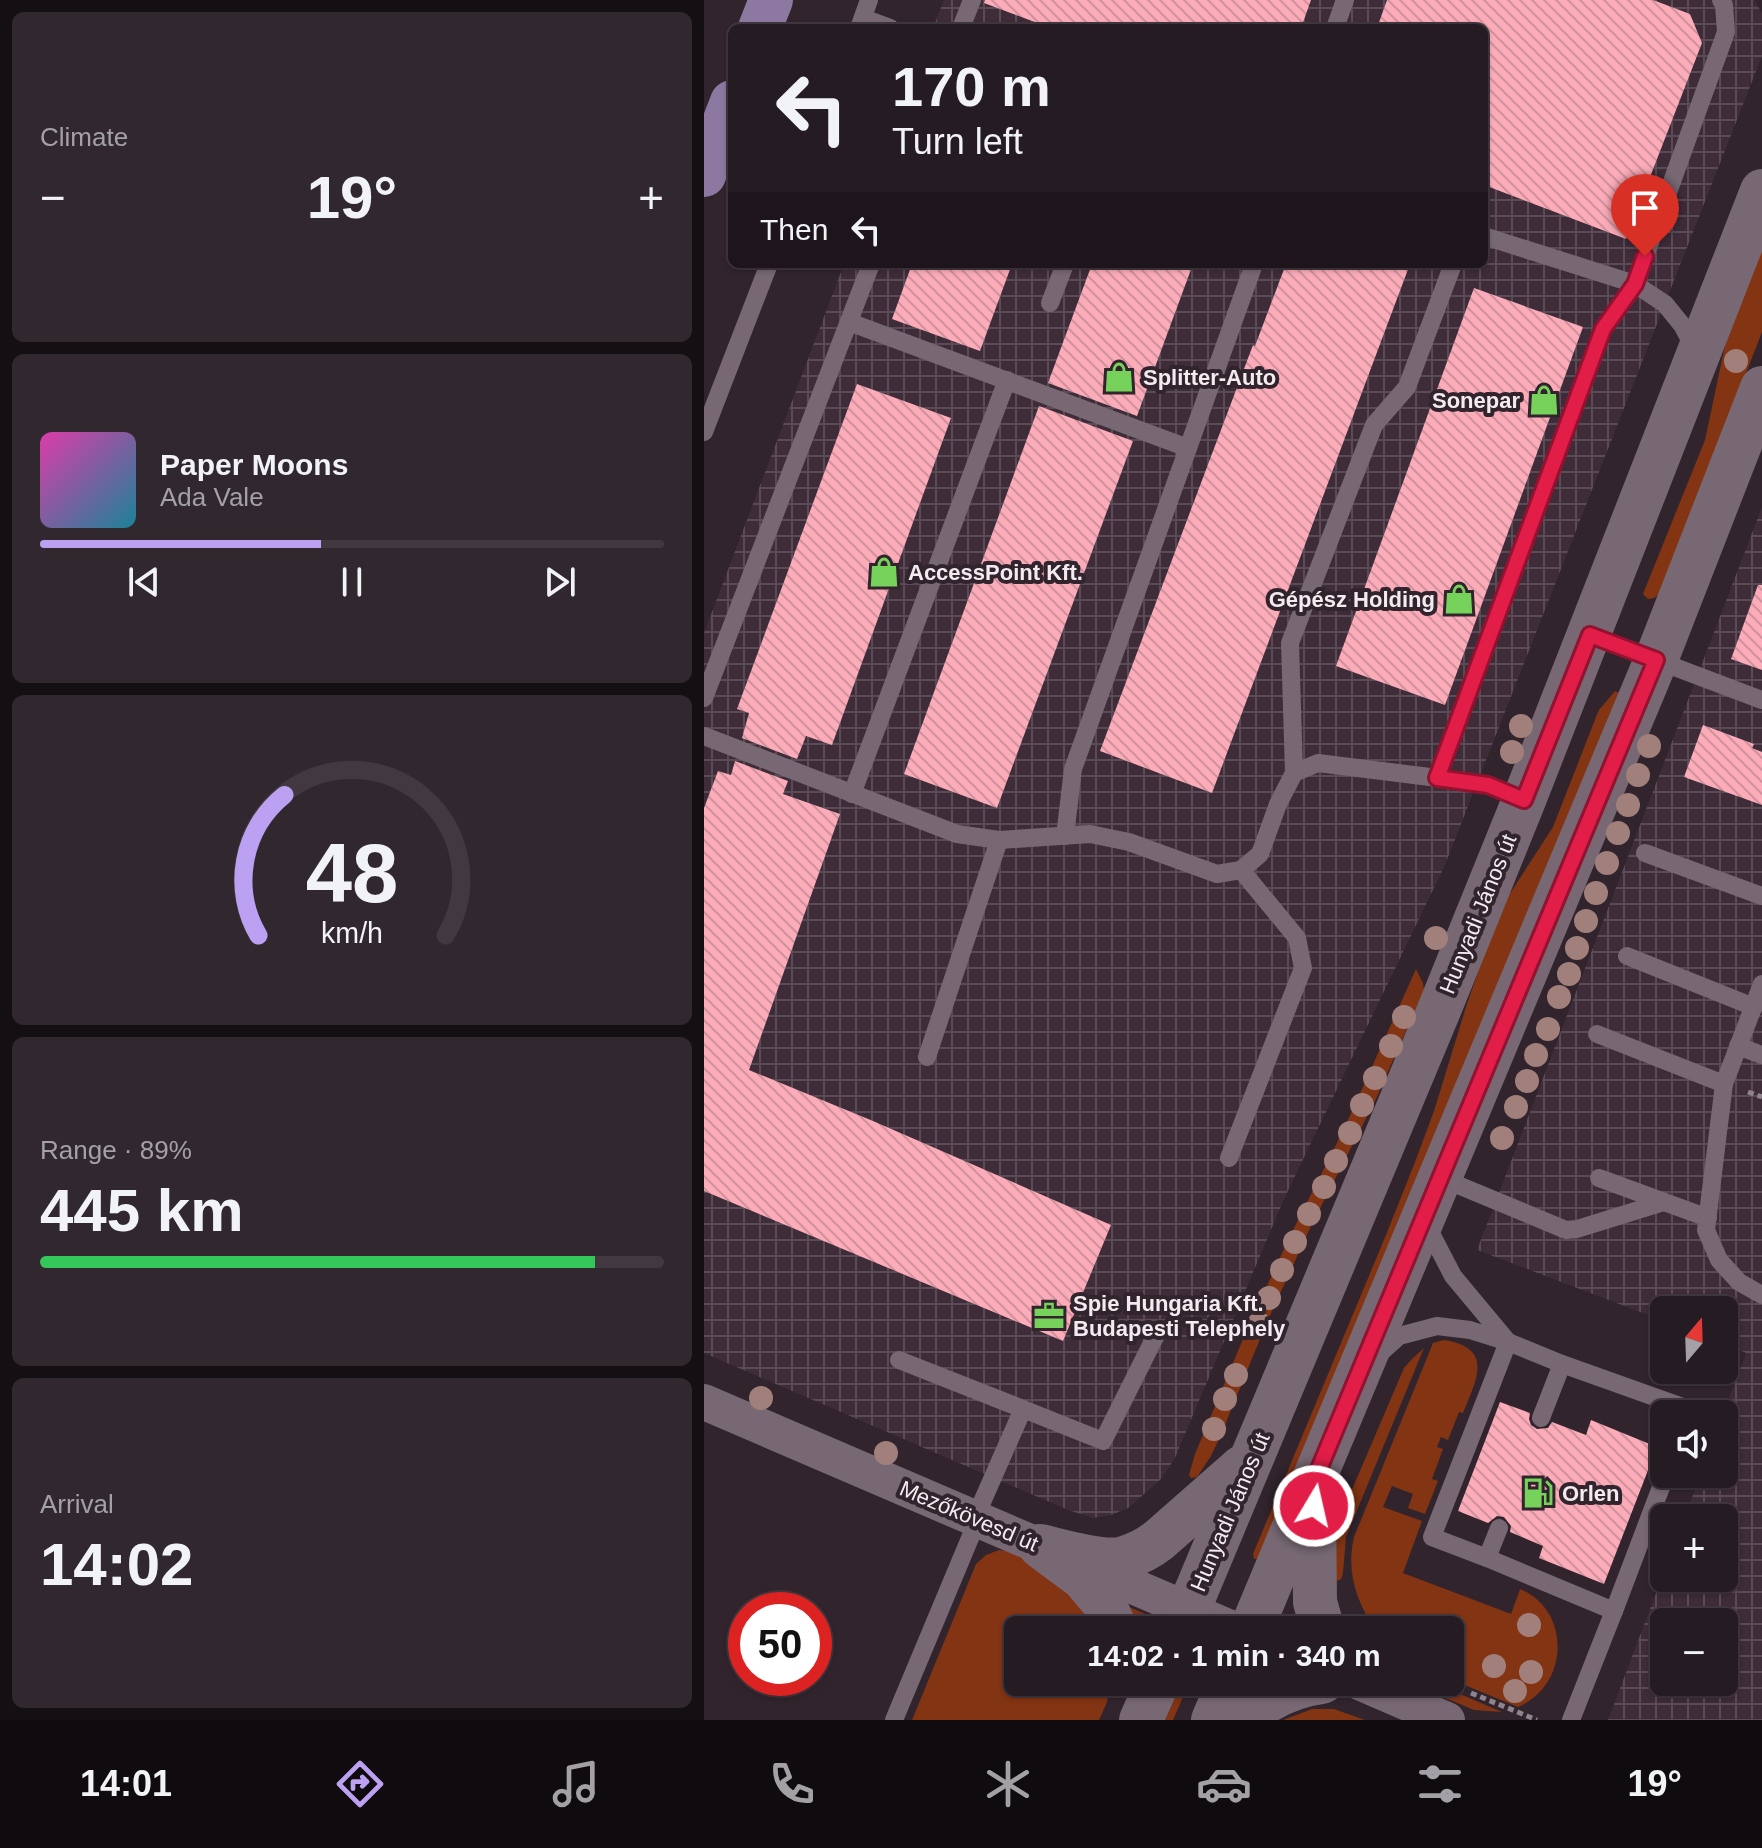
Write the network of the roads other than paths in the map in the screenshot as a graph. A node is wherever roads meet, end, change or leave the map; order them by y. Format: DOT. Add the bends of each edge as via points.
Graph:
graph roads {
  1 [pos="771,0"];
  2 [pos="972,0"];
  3 [pos="1345,0"];
  4 [pos="1721,0"];
  5 [pos="864,15"];
  6 [pos="762,24"];
  7 [pos="882,24"];
  8 [pos="963,24"];
  9 [pos="1336,24"];
  10 [pos="728,112"];
  11 [pos="704,175"];
  12 [pos="1762,191"];
  13 [pos="1488,237"];
  14 [pos="767,268"];
  15 [pos="869,268"];
  16 [pos="1063,268"];
  17 [pos="1253,268"];
  18 [pos="1452,268"];
  19 [pos="1635,284"];
  20 [pos="1050,303"];
  21 [pos="849,322"];
  22 [pos="1698,355"];
  23 [pos="1007,380"];
  24 [pos="1762,388"];
  25 [pos="704,432"];
  26 [pos="1188,448"];
  27 [pos="1590,635"];
  28 [pos="1656,660"];
  29 [pos="704,698"];
  30 [pos="1762,700"];
  31 [pos="704,736"];
  32 [pos="1294,773"];
  33 [pos="1437,778"];
  34 [pos="852,794"];
  35 [pos="1524,800"];
  36 [pos="1065,836"];
  37 [pos="999,840"];
  38 [pos="1645,853"];
  39 [pos="1241,870"];
  40 [pos="1762,896"];
  41 [pos="1627,956"];
  42 [pos="1762,984"];
  43 [pos="1754,1007"];
  44 [pos="1597,1034"];
  45 [pos="1738,1046"];
  46 [pos="1762,1055"];
  47 [pos="927,1057"];
  48 [pos="1724,1084"];
  49 [pos="1229,1158"];
  50 [pos="1441,1178"];
  51 [pos="1599,1178"];
  52 [pos="1664,1202"];
  53 [pos="1708,1218"];
  54 [pos="1423,1219"];
  55 [pos="1762,1295"];
  56 [pos="1155,1337"];
  57 [pos="1508,1342"];
  58 [pos="899,1360"];
  59 [pos="1562,1364"];
  60 [pos="1359,1372"];
  61 [pos="1658,1400"];
  62 [pos="704,1402"];
  63 [pos="1023,1409"];
  64 [pos="1541,1418"];
  65 [pos="1253,1457"];
  66 [pos="1314,1481"];
  67 [pos="1661,1488"];
  68 [pos="977,1519"];
  69 [pos="1499,1528"];
  70 [pos="1040,1546"];
  71 [pos="1487,1558"];
  72 [pos="1614,1611"];
  73 [pos="1110,1616"];
  74 [pos="1176,1616"];
  75 [pos="1186,1616"];
  76 [pos="1257,1616"];
  77 [pos="1319,1616"];
  78 [pos="1130,1696"];
  79 [pos="1152,1696"];
  80 [pos="1223,1696"];
  81 [pos="1275,1696"];
  82 [pos="1419,1696"];
  83 [pos="1453,1704"];
  84 [pos="894,1720"];
  85 [pos="1134,1720"];
  86 [pos="1141,1720"];
  87 [pos="1213,1720"];
  88 [pos="1241,1720"];
  89 [pos="1571,1720"];
  1 -- 6 [label="main road"];
  2 -- 8 [label="lane"];
  3 -- 9 [label="lane"];
  4 -- 19 [label="lane" via="1726,32"];
  5 -- 7 [label="lane"];
  10 -- 11 [label="main road"];
  12 -- 22 [label="main road, Hunyadi János út"];
  13 -- 19 [label="lane"];
  14 -- 25 [label="lane"];
  15 -- 21 [label="lane"];
  16 -- 20 [label="lane"];
  17 -- 26 [label="lane"];
  18 -- 32 [label="lane" via="1407,387 1374,425 1290,643"];
  19 -- 22 [label="lane" via="1665,304"];
  19 -- 33 [label="lane" via="1603,329"];
  21 -- 23 [label="lane"];
  21 -- 29 [label="lane"];
  22 -- 27 [label="main road, Hunyadi János út"];
  23 -- 26 [label="lane"];
  23 -- 34 [label="lane"];
  24 -- 28 [label="main road"];
  26 -- 36 [label="lane" via="1073,769"];
  27 -- 28 [label="main road"];
  27 -- 35 [label="main road, Hunyadi János út"];
  28 -- 30 [label="lane"];
  28 -- 50 [label="main road"];
  31 -- 34 [label="lane"];
  32 -- 33 [label="lane" via="1318,763"];
  32 -- 39 [label="lane" via="1260,854"];
  33 -- 35 [label="lane" via="1488,785"];
  34 -- 37 [label="lane" via="957,834"];
  35 -- 65 [label="main road, Hunyadi János út"];
  36 -- 37 [label="lane"];
  36 -- 39 [label="lane" via="1090,834 1129,842 1217,874"];
  37 -- 47 [label="lane"];
  38 -- 40 [label="lane"];
  39 -- 49 [label="lane" via="1297,938 1303,968"];
  41 -- 43 [label="lane"];
  42 -- 43 [label="lane"];
  43 -- 45 [label="lane"];
  44 -- 48 [label="lane"];
  45 -- 46 [label="lane"];
  45 -- 48 [label="lane"];
  48 -- 53 [label="lane"];
  50 -- 52 [label="lane" via="1566,1230"];
  50 -- 54 [label="main road"];
  51 -- 52 [label="lane"];
  52 -- 53 [label="lane"];
  53 -- 55 [label="lane" via="1706,1230 1719,1260 1739,1282"];
  54 -- 57 [label="lane" via="1453,1276"];
  54 -- 60 [label="main road"];
  56 -- 63 [label="lane" via="1103,1441"];
  57 -- 59 [label="lane"];
  57 -- 60 [label="lane" via="1437,1326 1399,1336"];
  57 -- 71 [label="lane" via="1432,1537"];
  58 -- 63 [label="lane"];
  59 -- 61 [label="lane"];
  59 -- 64 [label="lane"];
  60 -- 66 [label="main road"];
  62 -- 68 [label="street, Mezőkövesd út"];
  63 -- 68 [label="lane"];
  65 -- 70 [label="main road" via="1148,1548 1121,1559"];
  65 -- 75 [label="main road, Hunyadi János út"];
  66 -- 76 [label="main road"];
  66 -- 77 [label="main road"];
  67 -- 72 [label="lane"];
  68 -- 70 [label="street, Mezőkövesd út"];
  68 -- 84 [label="lane"];
  69 -- 71 [label="lane"];
  70 -- 73 [label="main road" via="1083,1578"];
  70 -- 74 [label="street, Mezőkövesd út"];
  71 -- 72 [label="lane"];
  72 -- 89 [label="lane"];
  78 -- 85 [label="main road"];
  79 -- 86 [label="main road"];
  80 -- 87 [label="main road"];
  81 -- 88 [label="main road"];
  82 -- 83 [label="street"];
}
